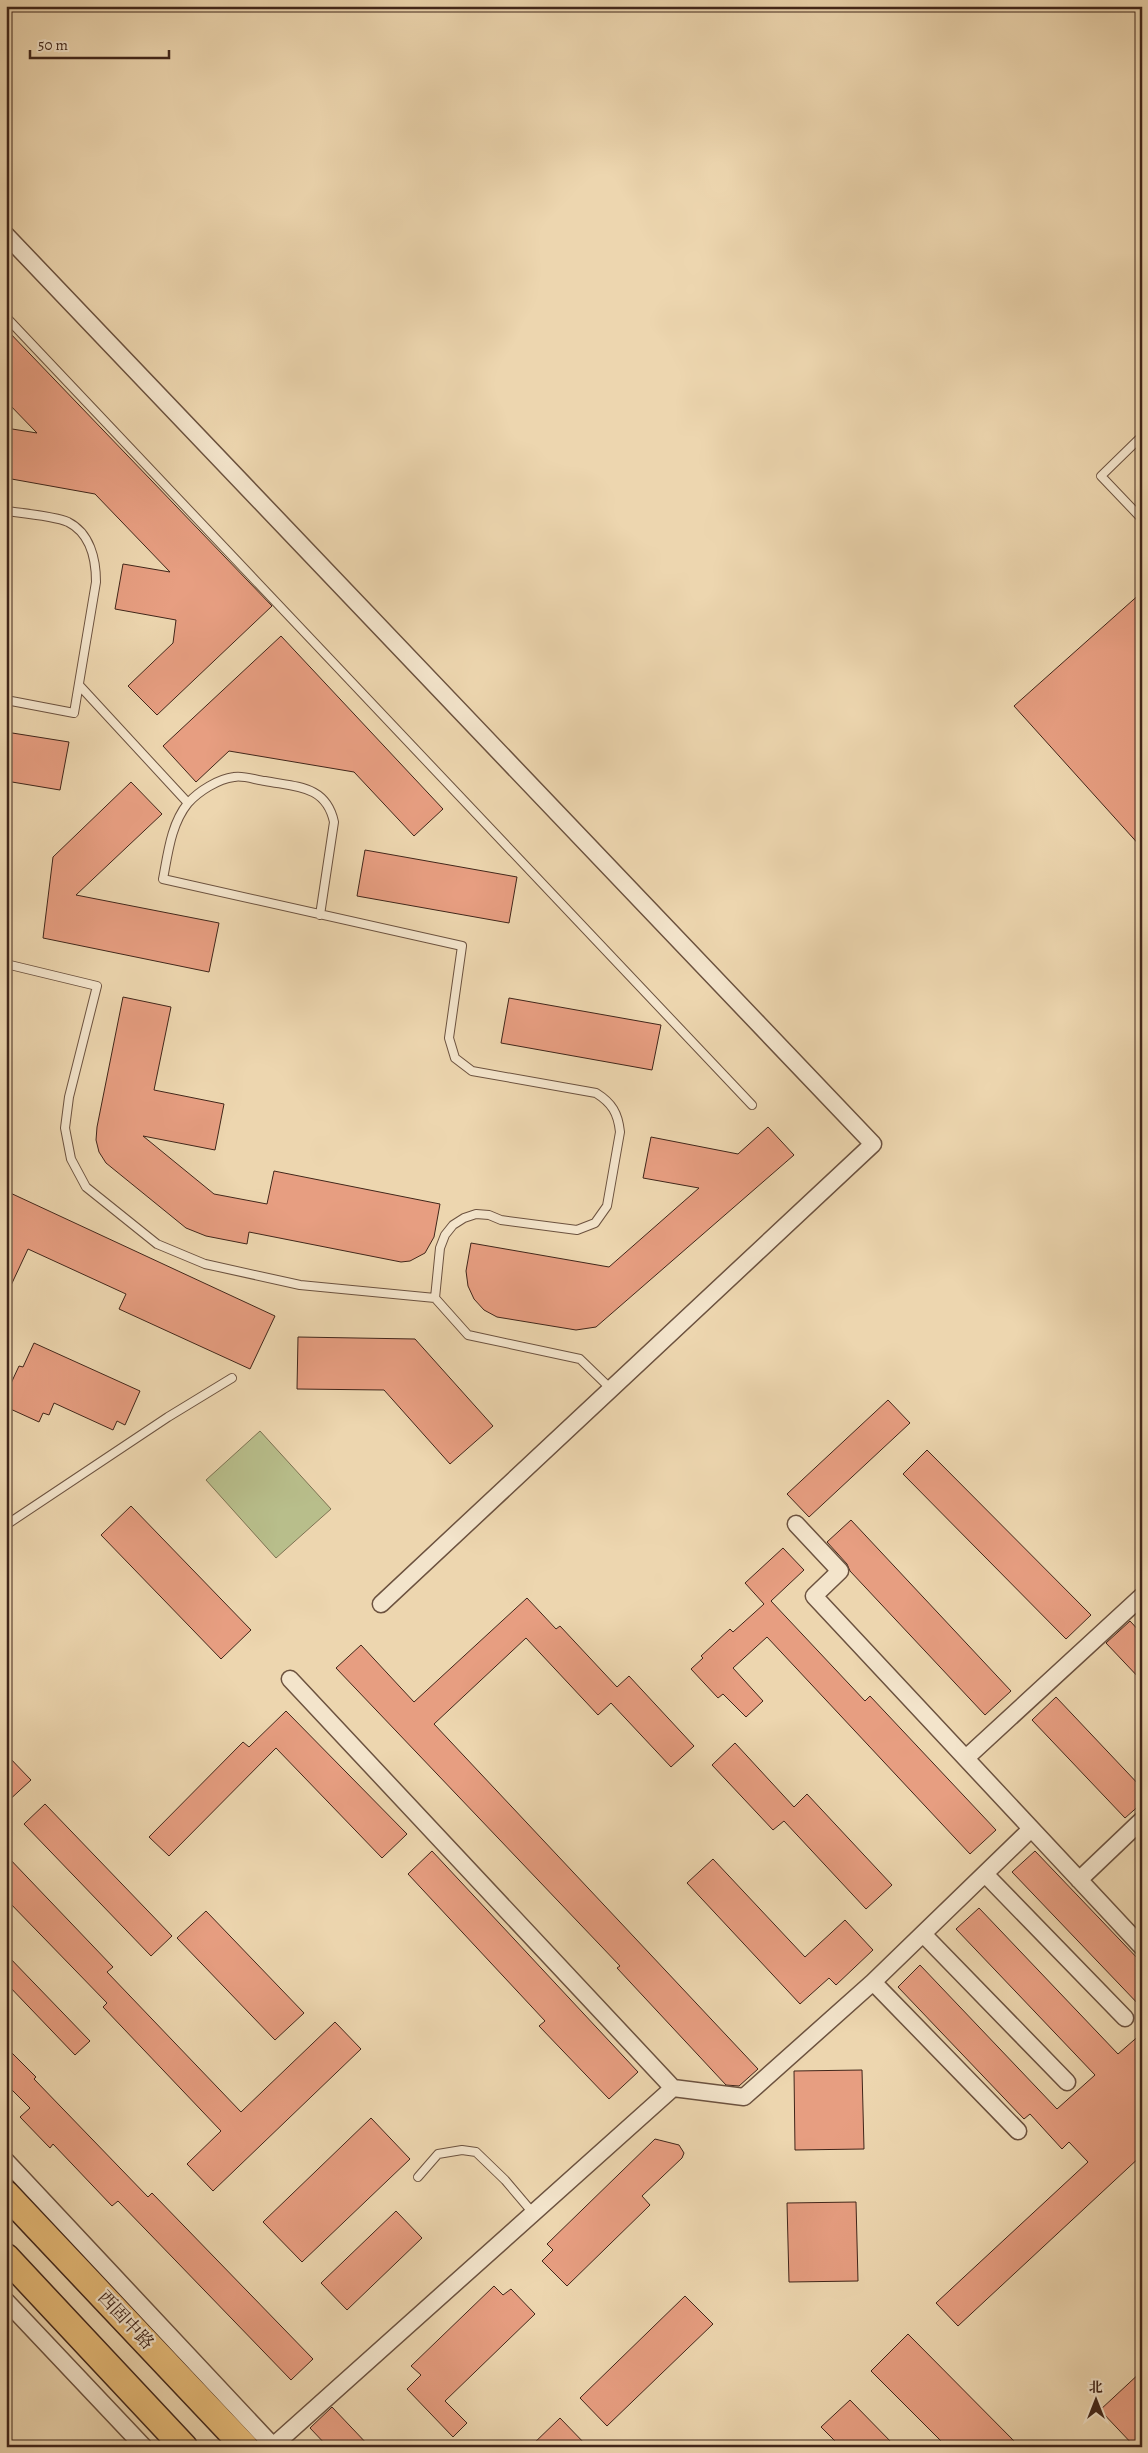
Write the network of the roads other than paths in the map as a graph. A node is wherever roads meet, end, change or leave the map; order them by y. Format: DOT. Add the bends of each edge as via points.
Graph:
graph roads {
  1 [pos="6,235"];
  2 [pos="6,317"];
  3 [pos="1142,436"];
  4 [pos="6,511"];
  5 [pos="1142,519"];
  6 [pos="79,685"];
  7 [pos="6,700"];
  8 [pos="188,803"];
  9 [pos="320,914"];
  10 [pos="6,964"];
  11 [pos="752,1105"];
  12 [pos="435,1298"];
  13 [pos="232,1378"];
  14 [pos="611,1389"];
  15 [pos="796,1524"];
  16 [pos="6,1525"];
  17 [pos="1142,1596"];
  18 [pos="381,1604"];
  19 [pos="290,1679"];
  20 [pos="966,1758"];
  21 [pos="1142,1820"];
  22 [pos="1031,1829"];
  23 [pos="985,1874"];
  24 [pos="1079,1880"];
  25 [pos="923,1934"];
  26 [pos="1142,1948"];
  27 [pos="873,1982"];
  28 [pos="1125,2018"];
  29 [pos="1067,2082"];
  30 [pos="673,2088"];
  31 [pos="1018,2131"];
  32 [pos="6,2161"];
  33 [pos="418,2177"];
  34 [pos="6,2194"];
  35 [pos="533,2213"];
  36 [pos="6,2257"];
  37 [pos="6,2301"];
  38 [pos="273,2446"];
  39 [pos="144,2447"];
  40 [pos="184,2447"];
  41 [pos="245,2447"];
  1 -- 14 [label="street" via="873,1144"];
  2 -- 11 [label="lane"];
  3 -- 5 [label="lane" via="1101,476"];
  4 -- 6 [label="lane" via="67,522 81,533 91,548 96,564 96,582"];
  6 -- 7 [label="lane" via="74,713"];
  6 -- 8 [label="lane"];
  8 -- 9 [label="lane" via="174,826 163,879"];
  8 -- 9 [label="lane" via="210,786 235,776 305,788 326,800 334,822"];
  9 -- 12 [label="lane" via="462,946 449,1038 455,1058 472,1071 596,1093 606,1099 619,1120 620,1132 607,1206 596,1223 577,1230 501,1220 489,1215 476,1214 464,1218 445,1235 440,1248"];
  10 -- 12 [label="lane" via="97,986 69,1097 65,1128 71,1159 86,1187 157,1244 205,1264 300,1285"];
  12 -- 14 [label="lane" via="468,1335 580,1359"];
  13 -- 16 [label="lane"];
  14 -- 18 [label="street"];
  15 -- 20 [label="street" via="840,1571 814,1596"];
  17 -- 20 [label="street"];
  19 -- 30 [label="street"];
  20 -- 22 [label="street"];
  21 -- 24 [label="street"];
  22 -- 23 [label="street"];
  22 -- 24 [label="street"];
  23 -- 25 [label="street"];
  23 -- 28 [label="street"];
  24 -- 26 [label="street"];
  25 -- 27 [label="street"];
  25 -- 29 [label="street"];
  27 -- 30 [label="street" via="744,2097"];
  27 -- 31 [label="street"];
  30 -- 35 [label="street"];
  32 -- 38 [label="street"];
  33 -- 35 [label="lane" via="438,2154 462,2150 476,2152"];
  34 -- 41 [label="main road, 西固中路"];
  35 -- 38 [label="street"];
  36 -- 40 [label="main road"];
  37 -- 39 [label="street"];
}
